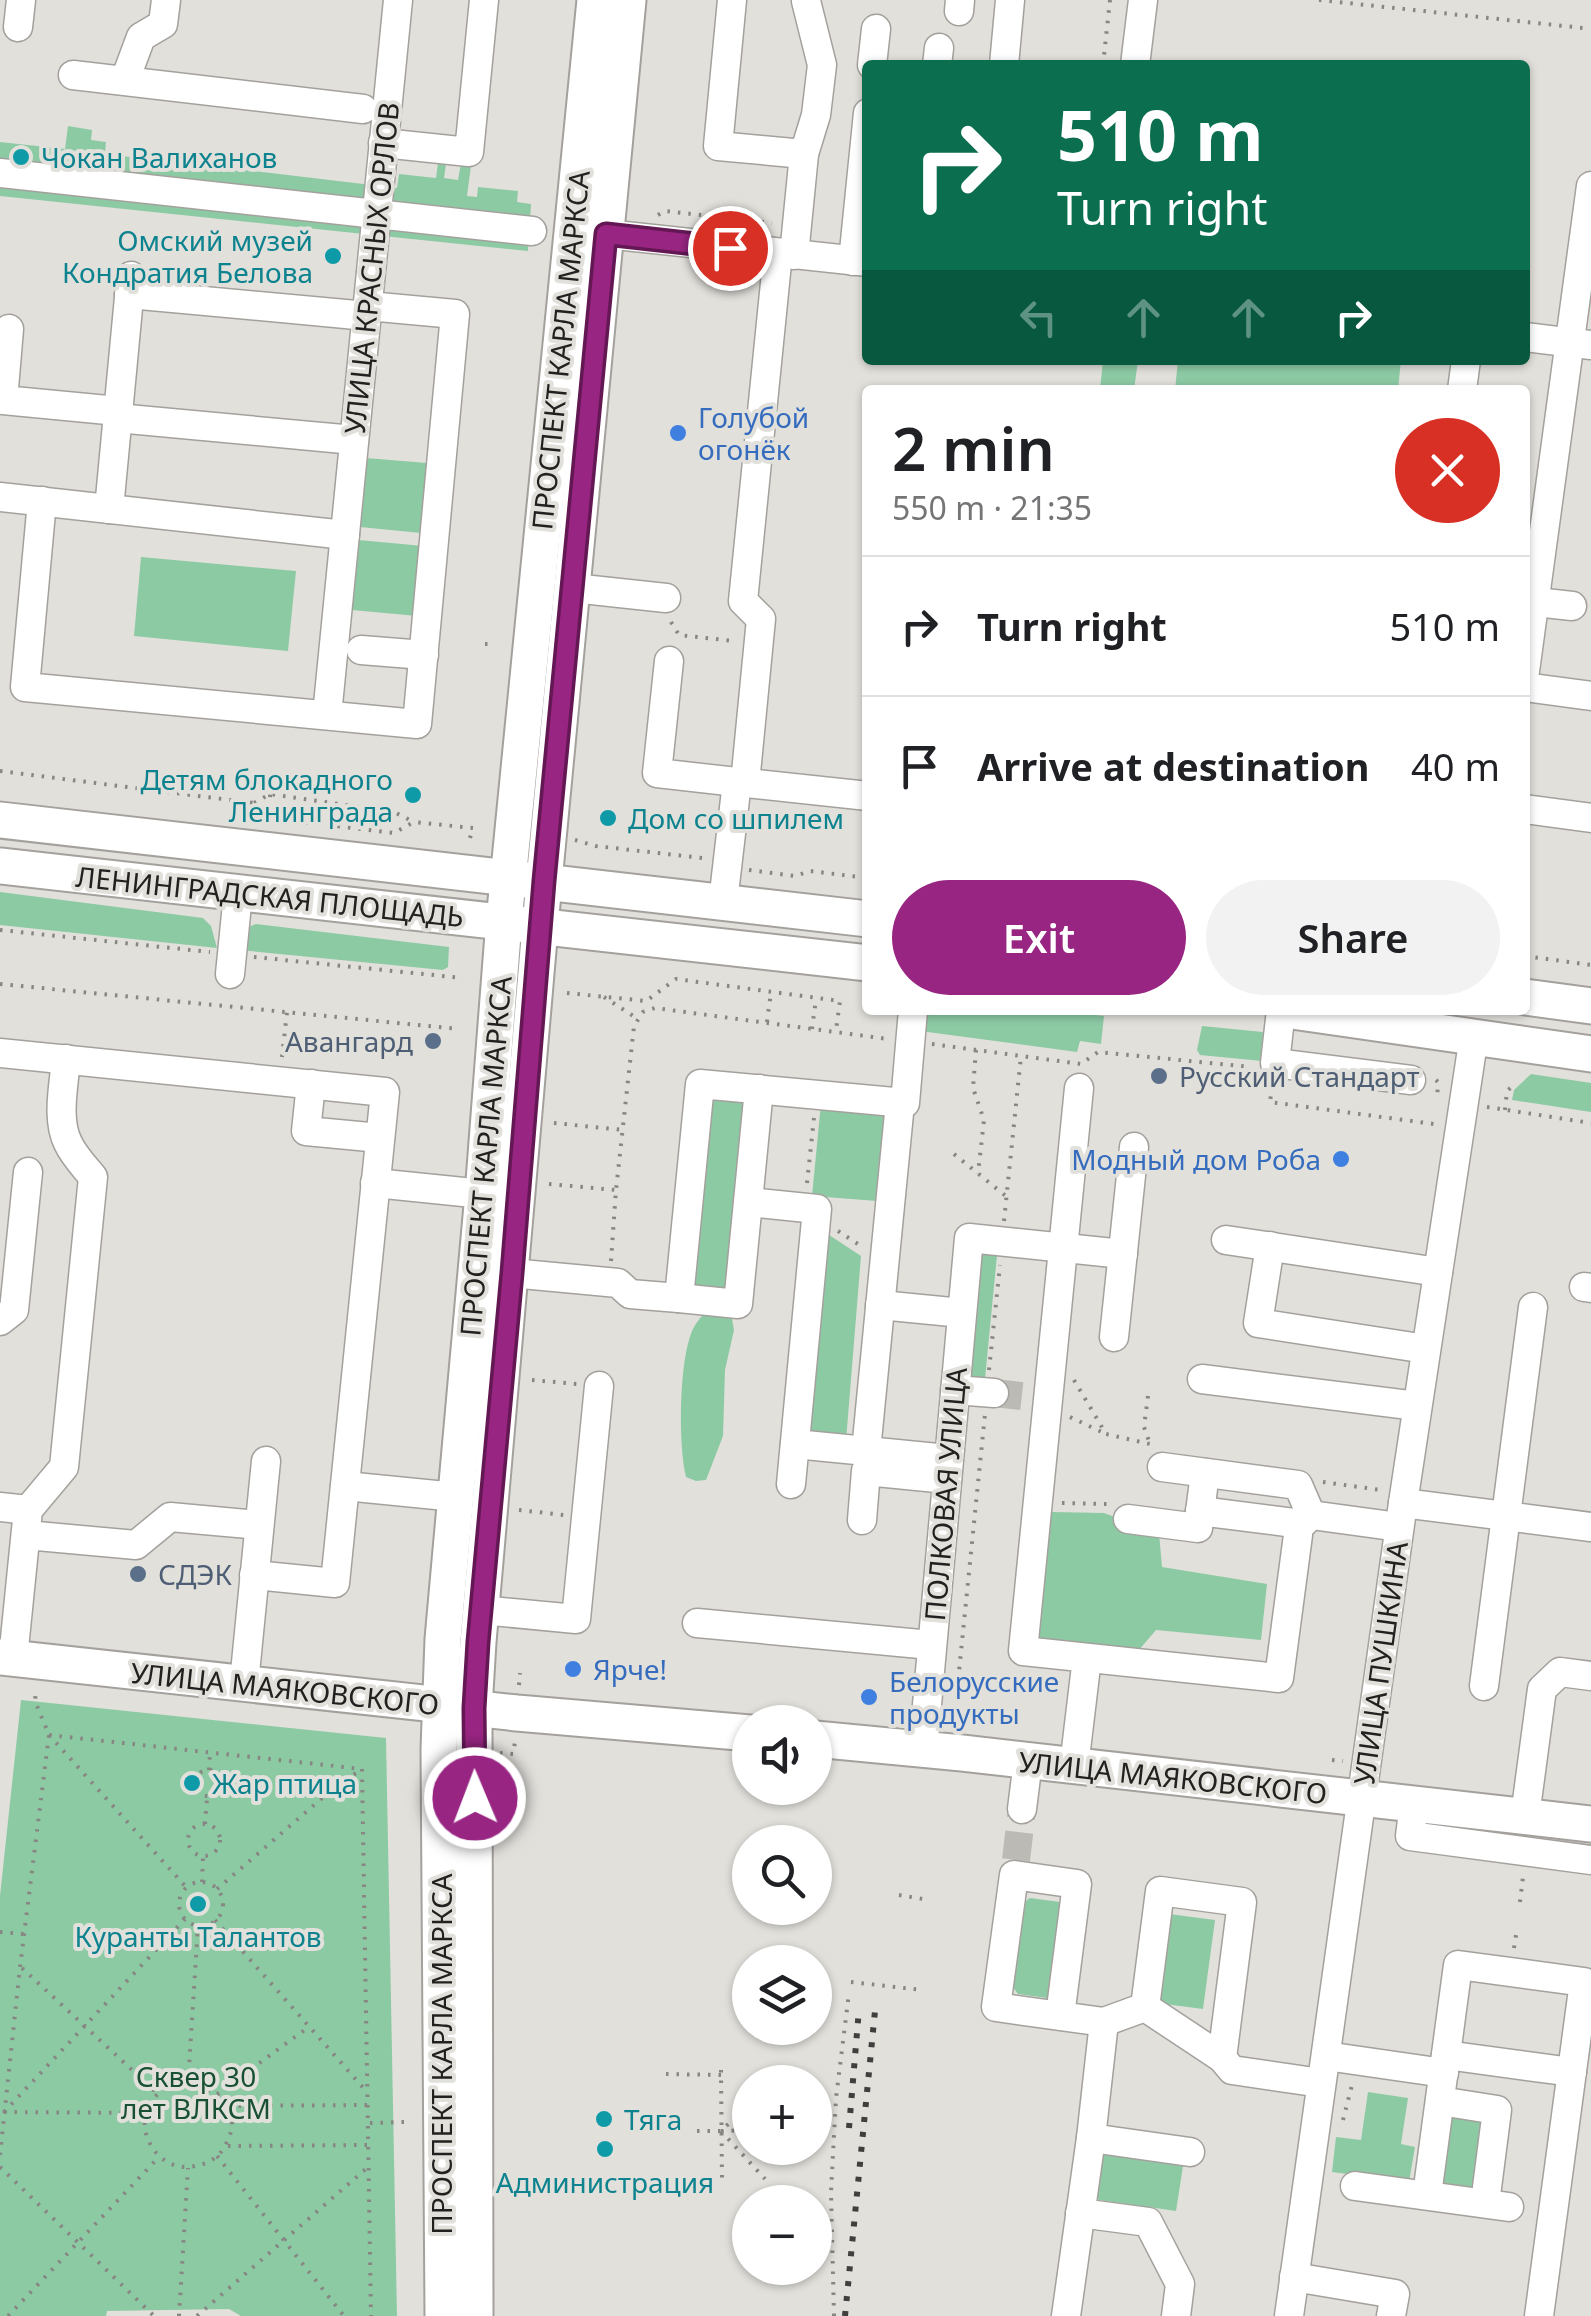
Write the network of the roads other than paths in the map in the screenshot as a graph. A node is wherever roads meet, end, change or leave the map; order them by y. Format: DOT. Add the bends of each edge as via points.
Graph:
graph roads {
  1 [pos="398,0"];
  2 [pos="484,0"];
  3 [pos="595,0"];
  4 [pos="628,0"];
  5 [pos="732,0"];
  6 [pos="798,0"];
  7 [pos="806,0"];
  8 [pos="1010,0"];
  9 [pos="1143,0"];
  10 [pos="165,12"];
  11 [pos="877,15"];
  12 [pos="872,60"];
  13 [pos="1004,60"];
  14 [pos="1136,60"];
  15 [pos="74,75"];
  16 [pos="125,80"];
  17 [pos="363,109"];
  18 [pos="383,143"];
  19 [pos="804,154"];
  20 [pos="0,173"];
  21 [pos="1591,186"];
  22 [pos="376,215"];
  23 [pos="862,224"];
  24 [pos="532,231"];
  25 [pos="606,234"];
  26 [pos="786,254"];
  27 [pos="860,261"];
  28 [pos="367,311"];
  29 [pos="9,329"];
  30 [pos="1530,338"];
  31 [pos="1581,344"];
  32 [pos="118,415"];
  33 [pos="354,440"];
  34 [pos="0,497"];
  35 [pos="42,502"];
  36 [pos="109,509"];
  37 [pos="345,535"];
  38 [pos="573,588"];
  39 [pos="666,598"];
  40 [pos="1536,602"];
  41 [pos="1572,606"];
  42 [pos="1530,640"];
  43 [pos="674,648"];
  44 [pos="361,650"];
  45 [pos="424,655"];
  46 [pos="1530,688"];
  47 [pos="1591,696"];
  48 [pos="327,716"];
  49 [pos="741,782"];
  50 [pos="862,795"];
  51 [pos="1530,810"];
  52 [pos="1591,818"];
  53 [pos="0,820"];
  54 [pos="2,869"];
  55 [pos="508,878"];
  56 [pos="544,881"];
  57 [pos="238,894"];
  58 [pos="723,902"];
  59 [pos="862,917"];
  60 [pos="504,922"];
  61 [pos="540,926"];
  62 [pos="862,962"];
  63 [pos="230,974"];
  64 [pos="1530,998"];
  65 [pos="1591,1006"];
  66 [pos="913,1015"];
  67 [pos="1282,1015"];
  68 [pos="1357,1015"];
  69 [pos="1476,1023"];
  70 [pos="1591,1026"];
  71 [pos="1591,1043"];
  72 [pos="0,1053"];
  73 [pos="1591,1054"];
  74 [pos="66,1060"];
  75 [pos="1410,1080"];
  76 [pos="311,1084"];
  77 [pos="1079,1088"];
  78 [pos="759,1089"];
  79 [pos="900,1103"];
  80 [pos="380,1138"];
  81 [pos="1134,1147"];
  82 [pos="28,1172"];
  83 [pos="376,1183"];
  84 [pos="483,1194"];
  85 [pos="748,1202"];
  86 [pos="1226,1240"];
  87 [pos="1270,1246"];
  88 [pos="1063,1248"];
  89 [pos="1123,1254"];
  90 [pos="1438,1272"];
  91 [pos="512,1273"];
  92 [pos="680,1298"];
  93 [pos="880,1305"];
  94 [pos="1533,1307"];
  95 [pos="962,1313"];
  96 [pos="0,1321"];
  97 [pos="1114,1337"];
  98 [pos="1426,1349"];
  99 [pos="1202,1378"];
  100 [pos="599,1386"];
  101 [pos="955,1390"];
  102 [pos="990,1393"];
  103 [pos="1418,1406"];
  104 [pos="794,1444"];
  105 [pos="866,1451"];
  106 [pos="1156,1455"];
  107 [pos="266,1461"];
  108 [pos="948,1469"];
  109 [pos="1205,1473"];
  110 [pos="791,1484"];
  111 [pos="345,1486"];
  112 [pos="456,1498"];
  113 [pos="1200,1511"];
  114 [pos="1401,1515"];
  115 [pos="1506,1516"];
  116 [pos="18,1517"];
  117 [pos="1130,1519"];
  118 [pos="862,1520"];
  119 [pos="260,1525"];
  120 [pos="1305,1525"];
  121 [pos="1591,1527"];
  122 [pos="254,1574"];
  123 [pos="481,1610"];
  124 [pos="697,1623"];
  125 [pos="931,1645"];
  126 [pos="1087,1658"];
  127 [pos="18,1659"];
  128 [pos="1591,1676"];
  129 [pos="244,1683"];
  130 [pos="1484,1686"];
  131 [pos="457,1706"];
  132 [pos="732,1732"];
  133 [pos="832,1741"];
  134 [pos="922,1749"];
  135 [pos="1028,1761"];
  136 [pos="1074,1766"];
  137 [pos="1361,1798"];
  138 [pos="1414,1804"];
  139 [pos="1022,1810"];
  140 [pos="1525,1816"];
  141 [pos="1591,1824"];
  142 [pos="1591,1860"];
  143 [pos="1145,2007"];
  144 [pos="1060,2016"];
  145 [pos="1104,2022"];
  146 [pos="1222,2058"];
  147 [pos="1445,2064"];
  148 [pos="1324,2070"];
  149 [pos="1572,2072"];
  150 [pos="1440,2102"];
  151 [pos="1091,2138"];
  152 [pos="1190,2152"];
  153 [pos="1355,2186"];
  154 [pos="1427,2196"];
  155 [pos="1080,2213"];
  156 [pos="1294,2277"];
  157 [pos="443,2316"];
  158 [pos="475,2316"];
  159 [pos="1066,2316"];
  160 [pos="1176,2316"];
  161 [pos="1289,2316"];
  162 [pos="1391,2316"];
  163 [pos="1539,2316"];
  1 -- 18 [label="street, УЛИЦА КРАСНЫХ ОРЛОВ"];
  2 -- 18 [label="street" via="469,152"];
  3 -- 55 [label="main road, ПРОСПЕКТ КАРЛА МАРКСА"];
  4 -- 25 [label="main road, ПРОСПЕКТ КАРЛА МАРКСА"];
  5 -- 19 [label="street" via="718,146"];
  6 -- 7 [label="street"];
  7 -- 19 [label="street" via="822,66"];
  8 -- 13 [label="street"];
  9 -- 14 [label="street"];
  10 -- 16 [label="street" via="141,37"];
  11 -- 12 [label="street"];
  15 -- 16 [label="street"];
  16 -- 17 [label="street"];
  18 -- 22 [label="street, УЛИЦА КРАСНЫХ ОРЛОВ"];
  19 -- 26 [label="street" via="797,226"];
  20 -- 22 [label="street"];
  21 -- 31 [label="street"];
  22 -- 24 [label="street"];
  22 -- 28 [label="street, УЛИЦА КРАСНЫХ ОРЛОВ"];
  23 -- 27 [label="street"];
  25 -- 26 [label="street"];
  25 -- 38 [label="main road, ПРОСПЕКТ КАРЛА МАРКСА"];
  26 -- 27 [label="street"];
  26 -- 49 [label="street" via="744,601 761,619"];
  28 -- 32 [label="street" via="130,285"];
  28 -- 33 [label="street, УЛИЦА КРАСНЫХ ОРЛОВ"];
  28 -- 45 [label="street" via="455,314"];
  29 -- 32 [label="street" via="3,400"];
  30 -- 31 [label="street"];
  31 -- 40 [label="street"];
  32 -- 33 [label="street"];
  32 -- 36 [label="street"];
  33 -- 37 [label="street, УЛИЦА КРАСНЫХ ОРЛОВ"];
  34 -- 35 [label="street"];
  35 -- 36 [label="street"];
  35 -- 48 [label="street" via="25,687"];
  36 -- 37 [label="street"];
  37 -- 48 [label="street, УЛИЦА КРАСНЫХ ОРЛОВ"];
  38 -- 39 [label="street"];
  38 -- 56 [label="main road, ПРОСПЕКТ КАРЛА МАРКСА"];
  40 -- 41 [label="street"];
  40 -- 42 [label="street"];
  43 -- 49 [label="street" via="657,774"];
  44 -- 45 [label="street"];
  45 -- 48 [label="street" via="417,724"];
  46 -- 47 [label="street"];
  49 -- 50 [label="street"];
  49 -- 58 [label="street"];
  51 -- 52 [label="street"];
  53 -- 55 [label="main road, ЛЕНИНГРАДСКАЯ ПЛОЩАДЬ"];
  54 -- 57 [label="main road, ЛЕНИНГРАДСКАЯ ПЛОЩАДЬ"];
  55 -- 56 [label="main road, ЛЕНИНГРАДСКАЯ ПЛОЩАДЬ"];
  55 -- 60 [label="main road, ПРОСПЕКТ КАРЛА МАРКСА"];
  56 -- 58 [label="main road, ЛЕНИНГРАДСКАЯ ПЛОЩАДЬ"];
  56 -- 61 [label="main road, ПРОСПЕКТ КАРЛА МАРКСА"];
  57 -- 60 [label="main road, ЛЕНИНГРАДСКАЯ ПЛОЩАДЬ"];
  57 -- 63 [label="street"];
  58 -- 59 [label="main road, ЛЕНИНГРАДСКАЯ ПЛОЩАДЬ"];
  60 -- 61 [label="main road, ЛЕНИНГРАДСКАЯ ПЛОЩАДЬ"];
  60 -- 84 [label="main road, ПРОСПЕКТ КАРЛА МАРКСА"];
  61 -- 62 [label="main road, ЛЕНИНГРАДСКАЯ ПЛОЩАДЬ"];
  61 -- 91 [label="main road, ПРОСПЕКТ КАРЛА МАРКСА"];
  64 -- 65 [label="main road"];
  66 -- 79 [label="street"];
  67 -- 75 [label="street" via="1275,1063"];
  68 -- 69 [label="main road"];
  69 -- 73 [label="main road"];
  69 -- 90 [label="street, УЛИЦА ПУШКИНА"];
  70 -- 71 [label="main road"];
  72 -- 74 [label="street"];
  74 -- 76 [label="street"];
  74 -- 116 [label="street" via="66,1140 93,1177 64,1467"];
  76 -- 80 [label="street" via="384,1092"];
  76 -- 80 [label="street" via="306,1131"];
  77 -- 88 [label="street"];
  78 -- 79 [label="street"];
  78 -- 85 [label="street"];
  78 -- 92 [label="street" via="700,1084"];
  79 -- 93 [label="street"];
  80 -- 83 [label="street"];
  81 -- 89 [label="street"];
  82 -- 96 [label="street" via="14,1310"];
  83 -- 84 [label="street"];
  83 -- 111 [label="street"];
  84 -- 112 [label="main road, ПРОСПЕКТ КАРЛА МАРКСА"];
  85 -- 92 [label="street" via="738,1304"];
  85 -- 104 [label="street" via="811,1212"];
  86 -- 87 [label="street"];
  87 -- 90 [label="street"];
  87 -- 98 [label="street" via="1258,1324"];
  88 -- 89 [label="street"];
  88 -- 95 [label="street, ПОЛКОВАЯ УЛИЦА" via="969,1238"];
  88 -- 126 [label="street" via="1022,1651"];
  89 -- 97 [label="street"];
  90 -- 98 [label="street, УЛИЦА ПУШКИНА"];
  91 -- 92 [label="street" via="618,1283 630,1294"];
  91 -- 123 [label="main road, ПРОСПЕКТ КАРЛА МАРКСА"];
  93 -- 95 [label="street"];
  93 -- 105 [label="street"];
  94 -- 115 [label="street"];
  95 -- 101 [label="street, ПОЛКОВАЯ УЛИЦА"];
  98 -- 103 [label="street, УЛИЦА ПУШКИНА"];
  99 -- 103 [label="street"];
  100 -- 123 [label="street" via="576,1620"];
  101 -- 102 [label="street"];
  101 -- 108 [label="street, ПОЛКОВАЯ УЛИЦА"];
  103 -- 114 [label="street, УЛИЦА ПУШКИНА"];
  104 -- 105 [label="street"];
  104 -- 110 [label="street"];
  105 -- 108 [label="street"];
  106 -- 109 [label="street"];
  107 -- 119 [label="street"];
  108 -- 118 [label="street" via="866,1471"];
  108 -- 125 [label="street, ПОЛКОВАЯ УЛИЦА"];
  109 -- 113 [label="street"];
  109 -- 120 [label="street" via="1298,1485"];
  111 -- 112 [label="street"];
  111 -- 122 [label="street" via="335,1583"];
  112 -- 131 [label="main road, ПРОСПЕКТ КАРЛА МАРКСА"];
  113 -- 117 [label="street" via="1198,1528"];
  113 -- 120 [label="street"];
  114 -- 115 [label="street"];
  114 -- 120 [label="street"];
  114 -- 137 [label="street, УЛИЦА ПУШКИНА"];
  115 -- 121 [label="street"];
  115 -- 130 [label="street"];
  116 -- 119 [label="street" via="136,1546 170,1517"];
  116 -- 127 [label="street"];
  119 -- 122 [label="street"];
  120 -- 126 [label="street" via="1279,1678"];
  122 -- 129 [label="street"];
  123 -- 131 [label="main road, ПРОСПЕКТ КАРЛА МАРКСА"];
  124 -- 125 [label="street"];
  125 -- 134 [label="street, ПОЛКОВАЯ УЛИЦА"];
  126 -- 136 [label="street"];
  127 -- 129 [label="main road, УЛИЦА МАЯКОВСКОГО"];
  128 -- 140 [label="street" via="1560,1672 1542,1689"];
  129 -- 131 [label="main road, УЛИЦА МАЯКОВСКОГО"];
  131 -- 132 [label="main road, УЛИЦА МАЯКОВСКОГО"];
  131 -- 157 [label="main road, ПРОСПЕКТ КАРЛА МАРКСА"];
  131 -- 158 [label="main road, ПРОСПЕКТ КАРЛА МАРКСА"];
  133 -- 134 [label="main road, УЛИЦА МАЯКОВСКОГО"];
  134 -- 135 [label="main road, УЛИЦА МАЯКОВСКОГО"];
  135 -- 136 [label="main road, УЛИЦА МАЯКОВСКОГО"];
  135 -- 139 [label="street"];
  136 -- 137 [label="main road, УЛИЦА МАЯКОВСКОГО"];
  137 -- 138 [label="main road, УЛИЦА МАЯКОВСКОГО"];
  137 -- 148 [label="street, УЛИЦА ПУШКИНА"];
  138 -- 140 [label="main road, УЛИЦА МАЯКОВСКОГО"];
  138 -- 142 [label="street" via="1410,1836"];
  140 -- 141 [label="main road, УЛИЦА МАЯКОВСКОГО"];
  143 -- 145 [label="street"];
  143 -- 146 [label="street"];
  143 -- 146 [label="street" via="1160,1891 1242,1902"];
  144 -- 144 [label="street" via="996,2008 1015,1868 1077,1884"];
  144 -- 145 [label="street"];
  145 -- 151 [label="street"];
  146 -- 148 [label="street" via="1232,2070"];
  147 -- 148 [label="street"];
  147 -- 149 [label="street"];
  147 -- 149 [label="street" via="1458,1965 1584,1982"];
  147 -- 150 [label="street"];
  148 -- 156 [label="street, УЛИЦА ПУШКИНА"];
  149 -- 163 [label="street"];
  150 -- 154 [label="street"];
  150 -- 154 [label="street" via="1498,2110 1497,2205"];
  151 -- 152 [label="street"];
  151 -- 155 [label="street"];
  153 -- 154 [label="street"];
  155 -- 159 [label="street"];
  155 -- 160 [label="street" via="1148,2222 1180,2284"];
  156 -- 161 [label="street, УЛИЦА ПУШКИНА"];
  156 -- 162 [label="street" via="1394,2294"];
}
